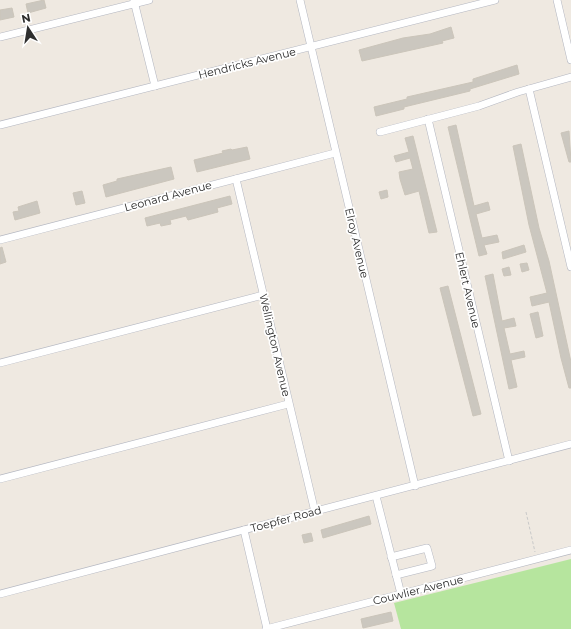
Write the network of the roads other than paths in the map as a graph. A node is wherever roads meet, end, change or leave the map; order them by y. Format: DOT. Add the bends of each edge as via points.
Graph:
graph roads {
  1 [pos="149,0"];
  2 [pos="300,0"];
  3 [pos="495,0"];
  4 [pos="557,0"];
  5 [pos="135,2"];
  6 [pos="0,37"];
  7 [pos="311,47"];
  8 [pos="571,60"];
  9 [pos="571,77"];
  10 [pos="155,86"];
  11 [pos="529,89"];
  12 [pos="428,119"];
  13 [pos="0,125"];
  14 [pos="380,132"];
  15 [pos="335,153"];
  16 [pos="236,179"];
  17 [pos="0,240"];
  18 [pos="571,267"];
  19 [pos="263,295"];
  20 [pos="0,363"];
  21 [pos="288,404"];
  22 [pos="571,444"];
  23 [pos="509,461"];
  24 [pos="0,479"];
  25 [pos="415,486"];
  26 [pos="376,496"];
  27 [pos="315,512"];
  28 [pos="244,530"];
  29 [pos="571,550"];
  30 [pos="391,557"];
  31 [pos="396,575"];
  32 [pos="0,594"];
  33 [pos="401,594"];
  34 [pos="267,629"];
  1 -- 5 [label="street"];
  2 -- 7 [label="street, Elroy Avenue"];
  3 -- 7 [label="street, Hendricks Avenue"];
  4 -- 8 [label="street"];
  5 -- 6 [label="street"];
  5 -- 10 [label="street"];
  7 -- 10 [label="street, Hendricks Avenue"];
  7 -- 15 [label="street, Elroy Avenue"];
  9 -- 11 [label="street"];
  10 -- 13 [label="street, Hendricks Avenue"];
  11 -- 12 [label="street" via="479,106"];
  11 -- 18 [label="street"];
  12 -- 14 [label="street"];
  12 -- 23 [label="street, Ehlert Avenue"];
  15 -- 16 [label="street, Leonard Avenue"];
  15 -- 25 [label="street, Elroy Avenue"];
  16 -- 17 [label="street, Leonard Avenue"];
  16 -- 19 [label="street, Wellington Avenue"];
  19 -- 20 [label="street"];
  19 -- 21 [label="street, Wellington Avenue"];
  21 -- 24 [label="street"];
  21 -- 27 [label="street, Wellington Avenue"];
  22 -- 23 [label="street, Toepfer Road"];
  23 -- 25 [label="street, Toepfer Road"];
  25 -- 26 [label="street, Toepfer Road"];
  26 -- 27 [label="street, Toepfer Road"];
  26 -- 30 [label="street"];
  27 -- 28 [label="street, Toepfer Road"];
  28 -- 32 [label="street, Toepfer Road"];
  28 -- 34 [label="street"];
  29 -- 33 [label="street, Couwlier Avenue"];
  30 -- 31 [label="street"];
  30 -- 31 [label="street" via="427,548 432,566"];
  31 -- 33 [label="street"];
  33 -- 34 [label="street, Couwlier Avenue"];
}
